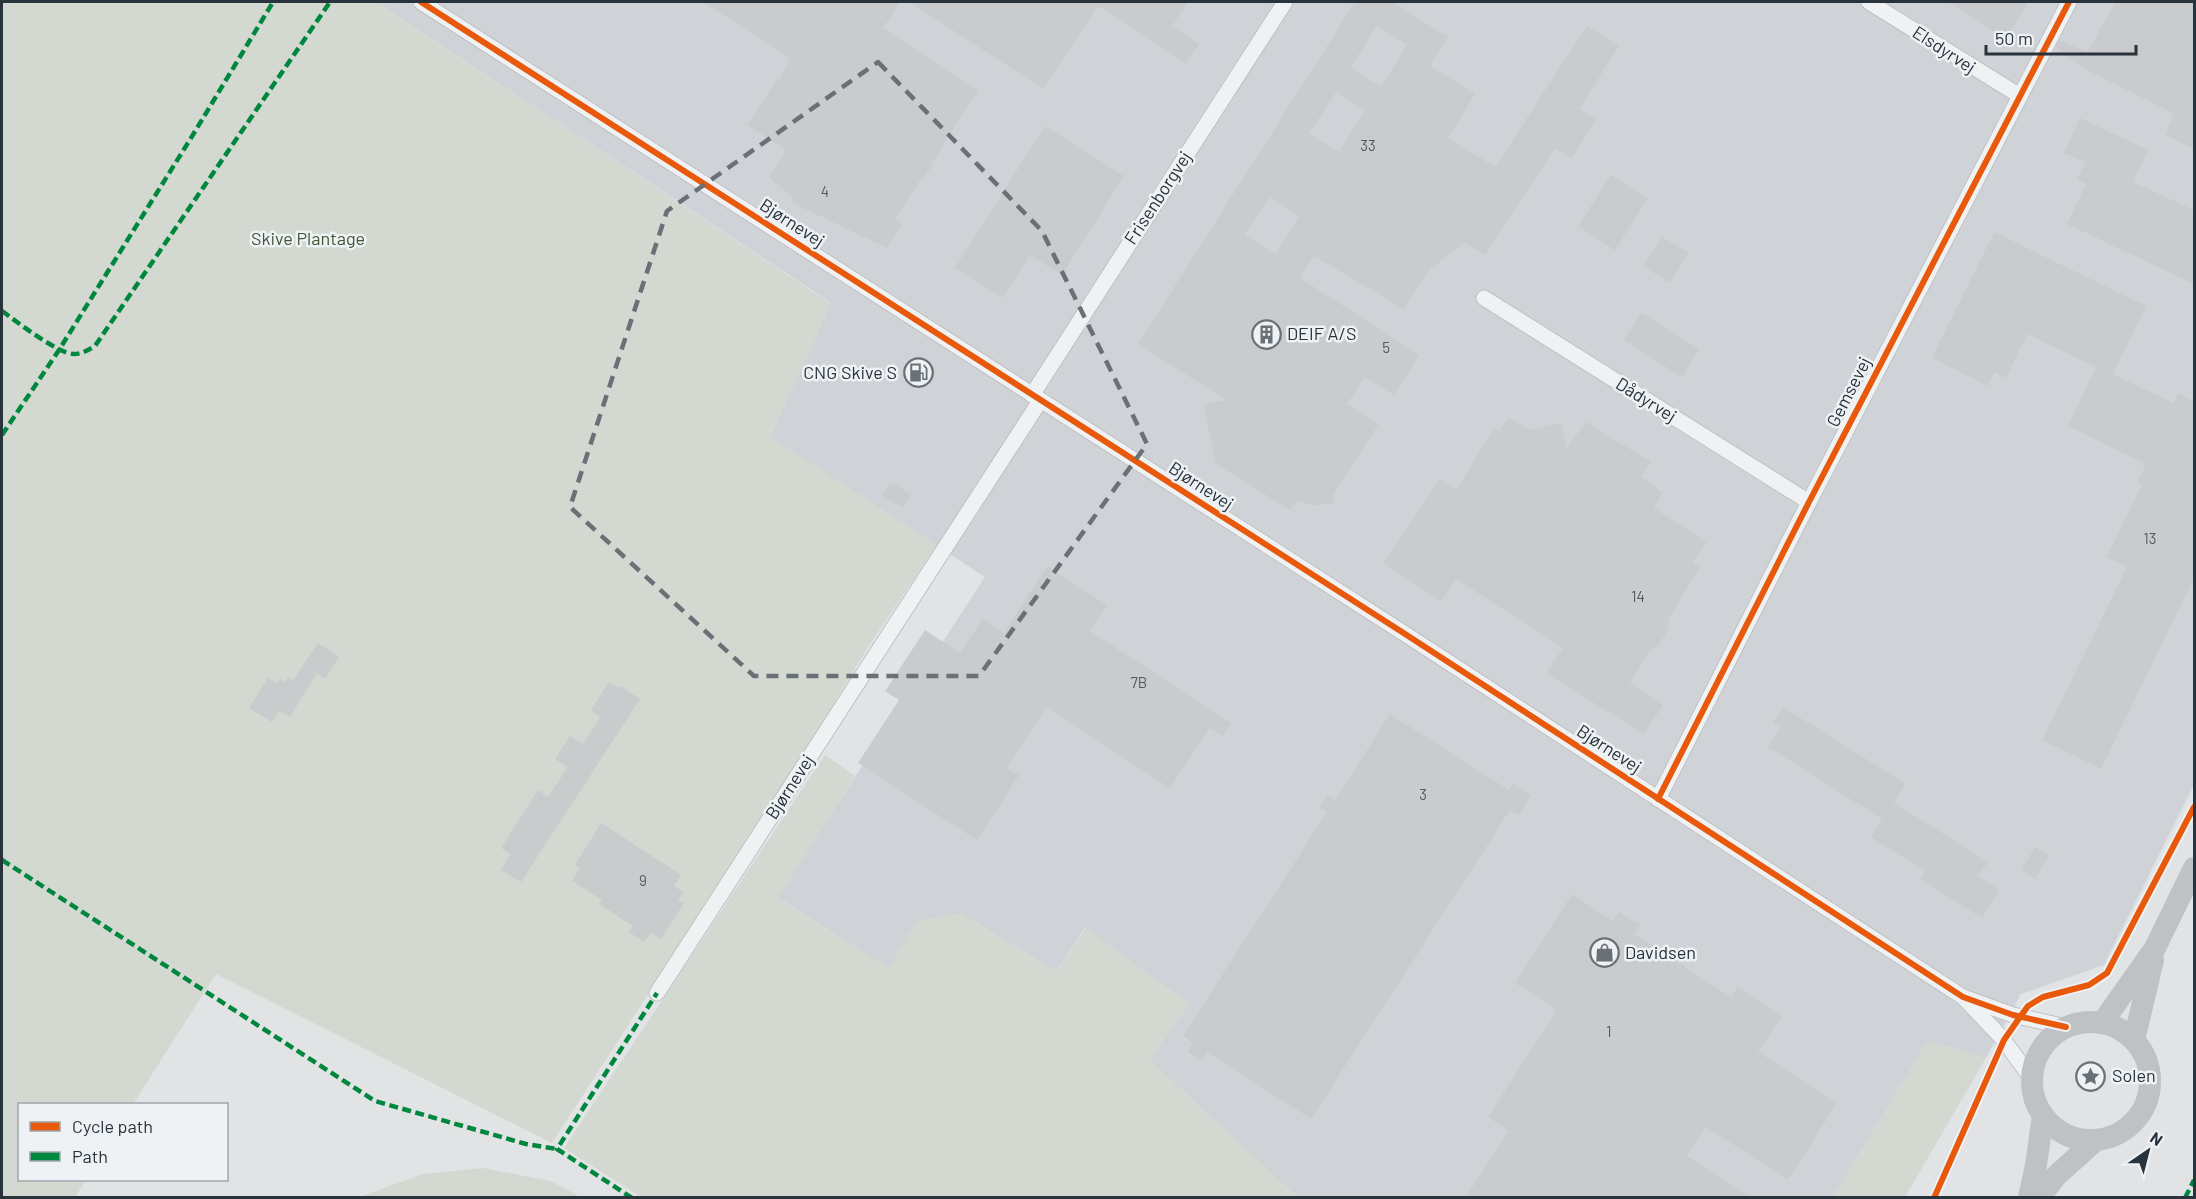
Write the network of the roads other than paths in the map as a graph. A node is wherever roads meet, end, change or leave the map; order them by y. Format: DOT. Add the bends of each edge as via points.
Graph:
graph roads {
  1 [pos="421,2"];
  2 [pos="1285,2"];
  3 [pos="1869,2"];
  4 [pos="2069,2"];
  5 [pos="2020,96"];
  6 [pos="1484,298"];
  7 [pos="1036,398"];
  8 [pos="1809,502"];
  9 [pos="1658,799"];
  10 [pos="2194,868"];
  11 [pos="2155,948"];
  12 [pos="657,993"];
  13 [pos="1963,997"];
  14 [pos="2102,1023"];
  15 [pos="2066,1028"];
  16 [pos="2134,1040"];
  17 [pos="2032,1079"];
  18 [pos="2043,1114"];
  19 [pos="2096,1140"];
  20 [pos="2029,1197"];
  21 [pos="2039,1197"];
  1 -- 7 [label="street, Bjørnevej"];
  2 -- 7 [label="street, Frisenborgvej"];
  3 -- 5 [label="street, Elsdyrvej"];
  4 -- 5 [label="street, Gemsevej"];
  5 -- 8 [label="street, Gemsevej"];
  6 -- 8 [label="street, Dådyrvej"];
  7 -- 9 [label="street, Bjørnevej"];
  7 -- 12 [label="street, Bjørnevej"];
  8 -- 9 [label="street, Gemsevej"];
  9 -- 13 [label="street, Bjørnevej"];
  10 -- 11 [label="main road"];
  11 -- 14 [label="main road"];
  11 -- 16 [label="main road"];
  13 -- 15 [label="street, Bjørnevej"];
  13 -- 17 [label="street, Bjørnevej" via="2002,1038"];
  14 -- 15 [label="main road"];
  14 -- 16 [label="main road"];
  15 -- 17 [label="main road" via="2042,1049"];
  16 -- 19 [label="main road" via="2149,1070 2147,1100 2142,1112 2124,1130"];
  17 -- 18 [label="main road"];
  18 -- 19 [label="main road" via="2066,1134"];
  18 -- 20 [label="main road"];
  19 -- 21 [label="main road"];
}
